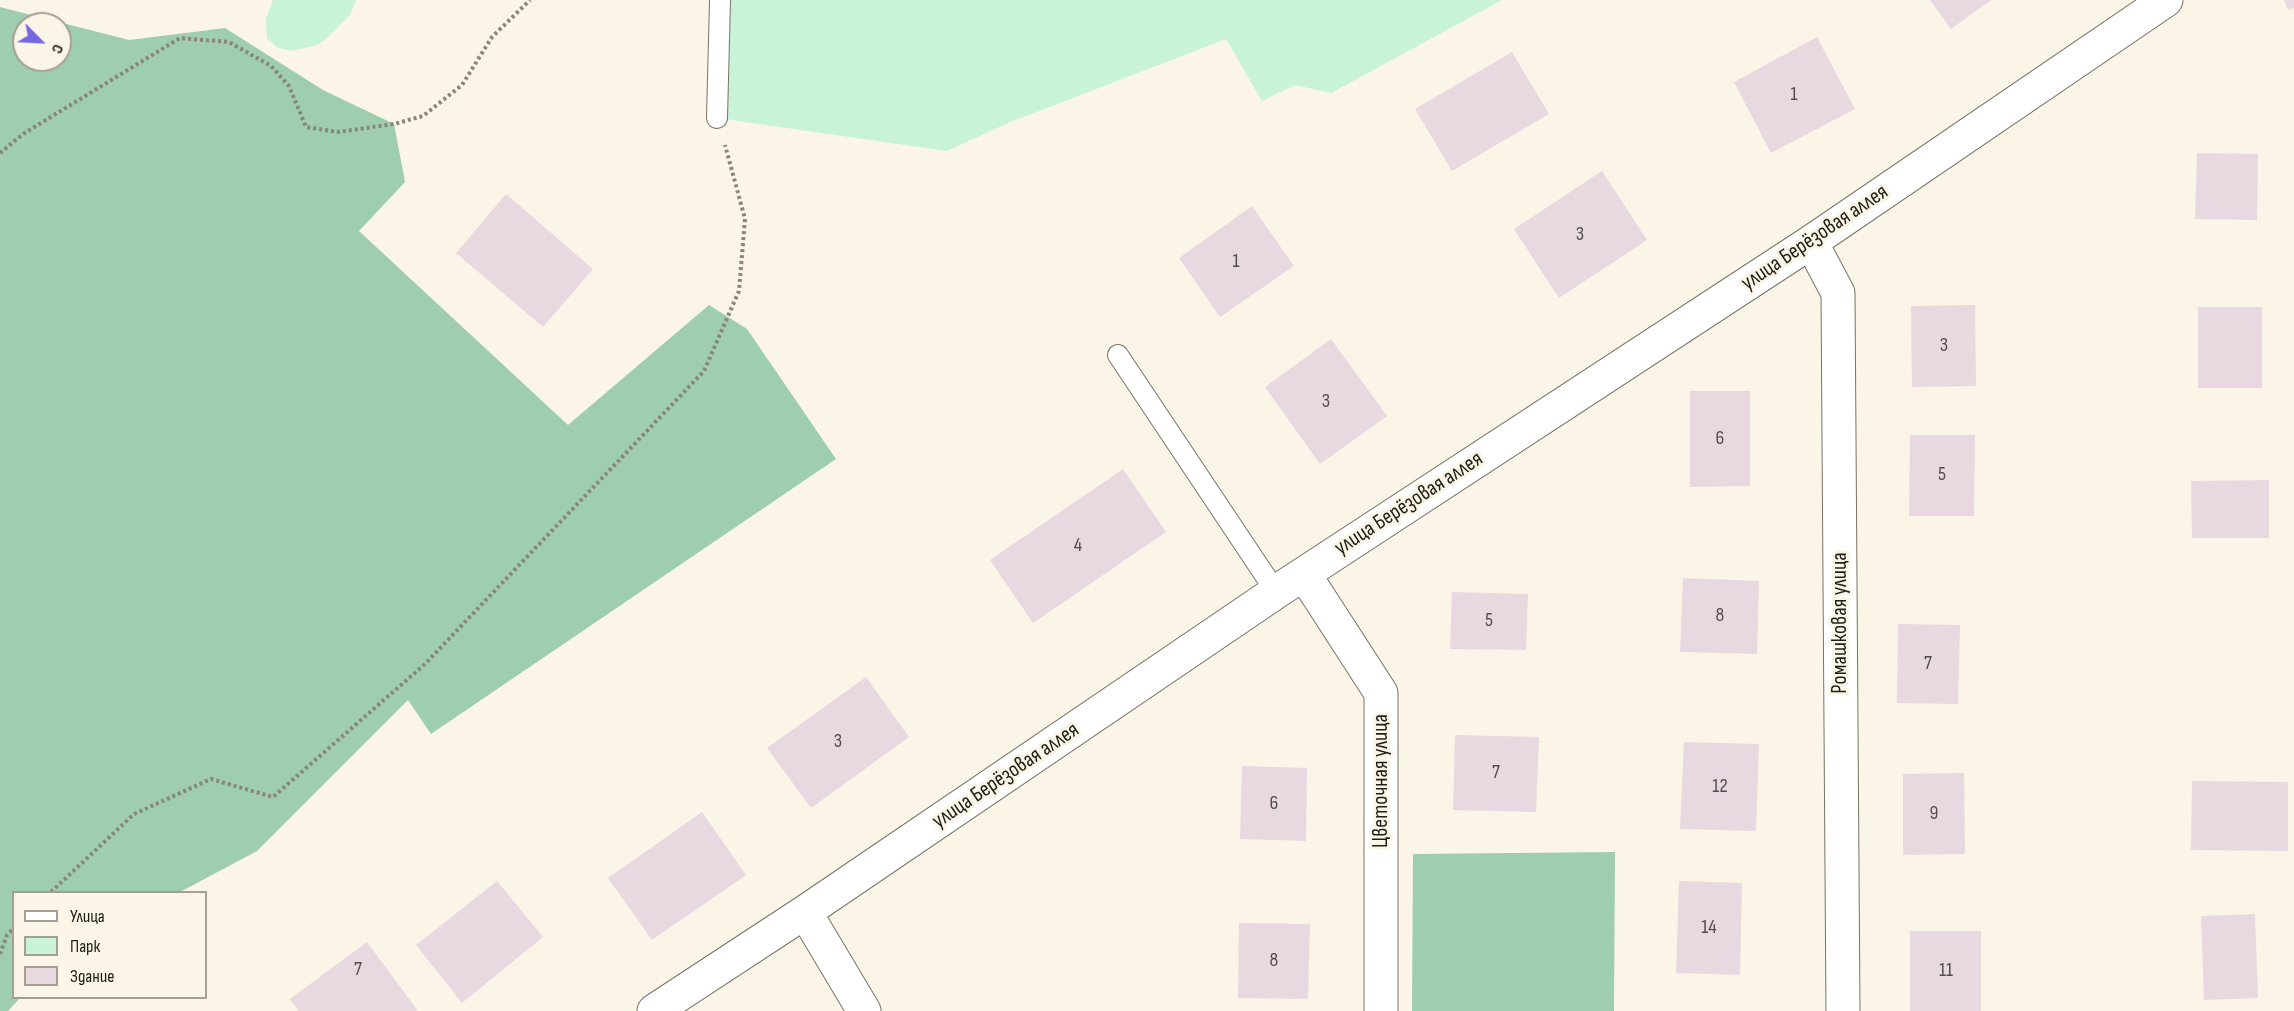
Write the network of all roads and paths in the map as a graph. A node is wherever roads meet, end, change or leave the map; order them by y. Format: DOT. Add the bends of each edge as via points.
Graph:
graph roads {
  1 [pos="530,0"];
  2 [pos="720,0"];
  3 [pos="2166,0"];
  4 [pos="717,118"];
  5 [pos="0,153"];
  6 [pos="1811,242"];
  7 [pos="1118,355"];
  8 [pos="1304,574"];
  9 [pos="1276,592"];
  10 [pos="52,891"];
  11 [pos="805,912"];
  12 [pos="12,930"];
  13 [pos="0,954"];
  14 [pos="654,1011"];
  15 [pos="864,1011"];
  16 [pos="1381,1011"];
  17 [pos="1843,1011"];
  1 -- 5 [label="path" via="492,37 462,85 423,116 338,132 306,128 289,86 271,66 229,42 180,39"];
  2 -- 4 [label="lane"];
  3 -- 6 [label="street, улица Берёзовая аллея"];
  4 -- 10 [label="path" via="745,219 739,291 704,371 425,664 273,797 211,779 134,814"];
  6 -- 8 [label="street, улица Берёзовая аллея"];
  6 -- 17 [label="street, Ромашковая улица" via="1838,292"];
  7 -- 9 [label="lane"];
  8 -- 9 [label="street, улица Берёзовая аллея"];
  8 -- 16 [label="street, Цветочная улица" via="1381,693"];
  9 -- 11 [label="street, улица Берёзовая аллея"];
  11 -- 14 [label="street, улица Берёзовая аллея"];
  11 -- 15 [label="street"];
  12 -- 13 [label="path"];
}
